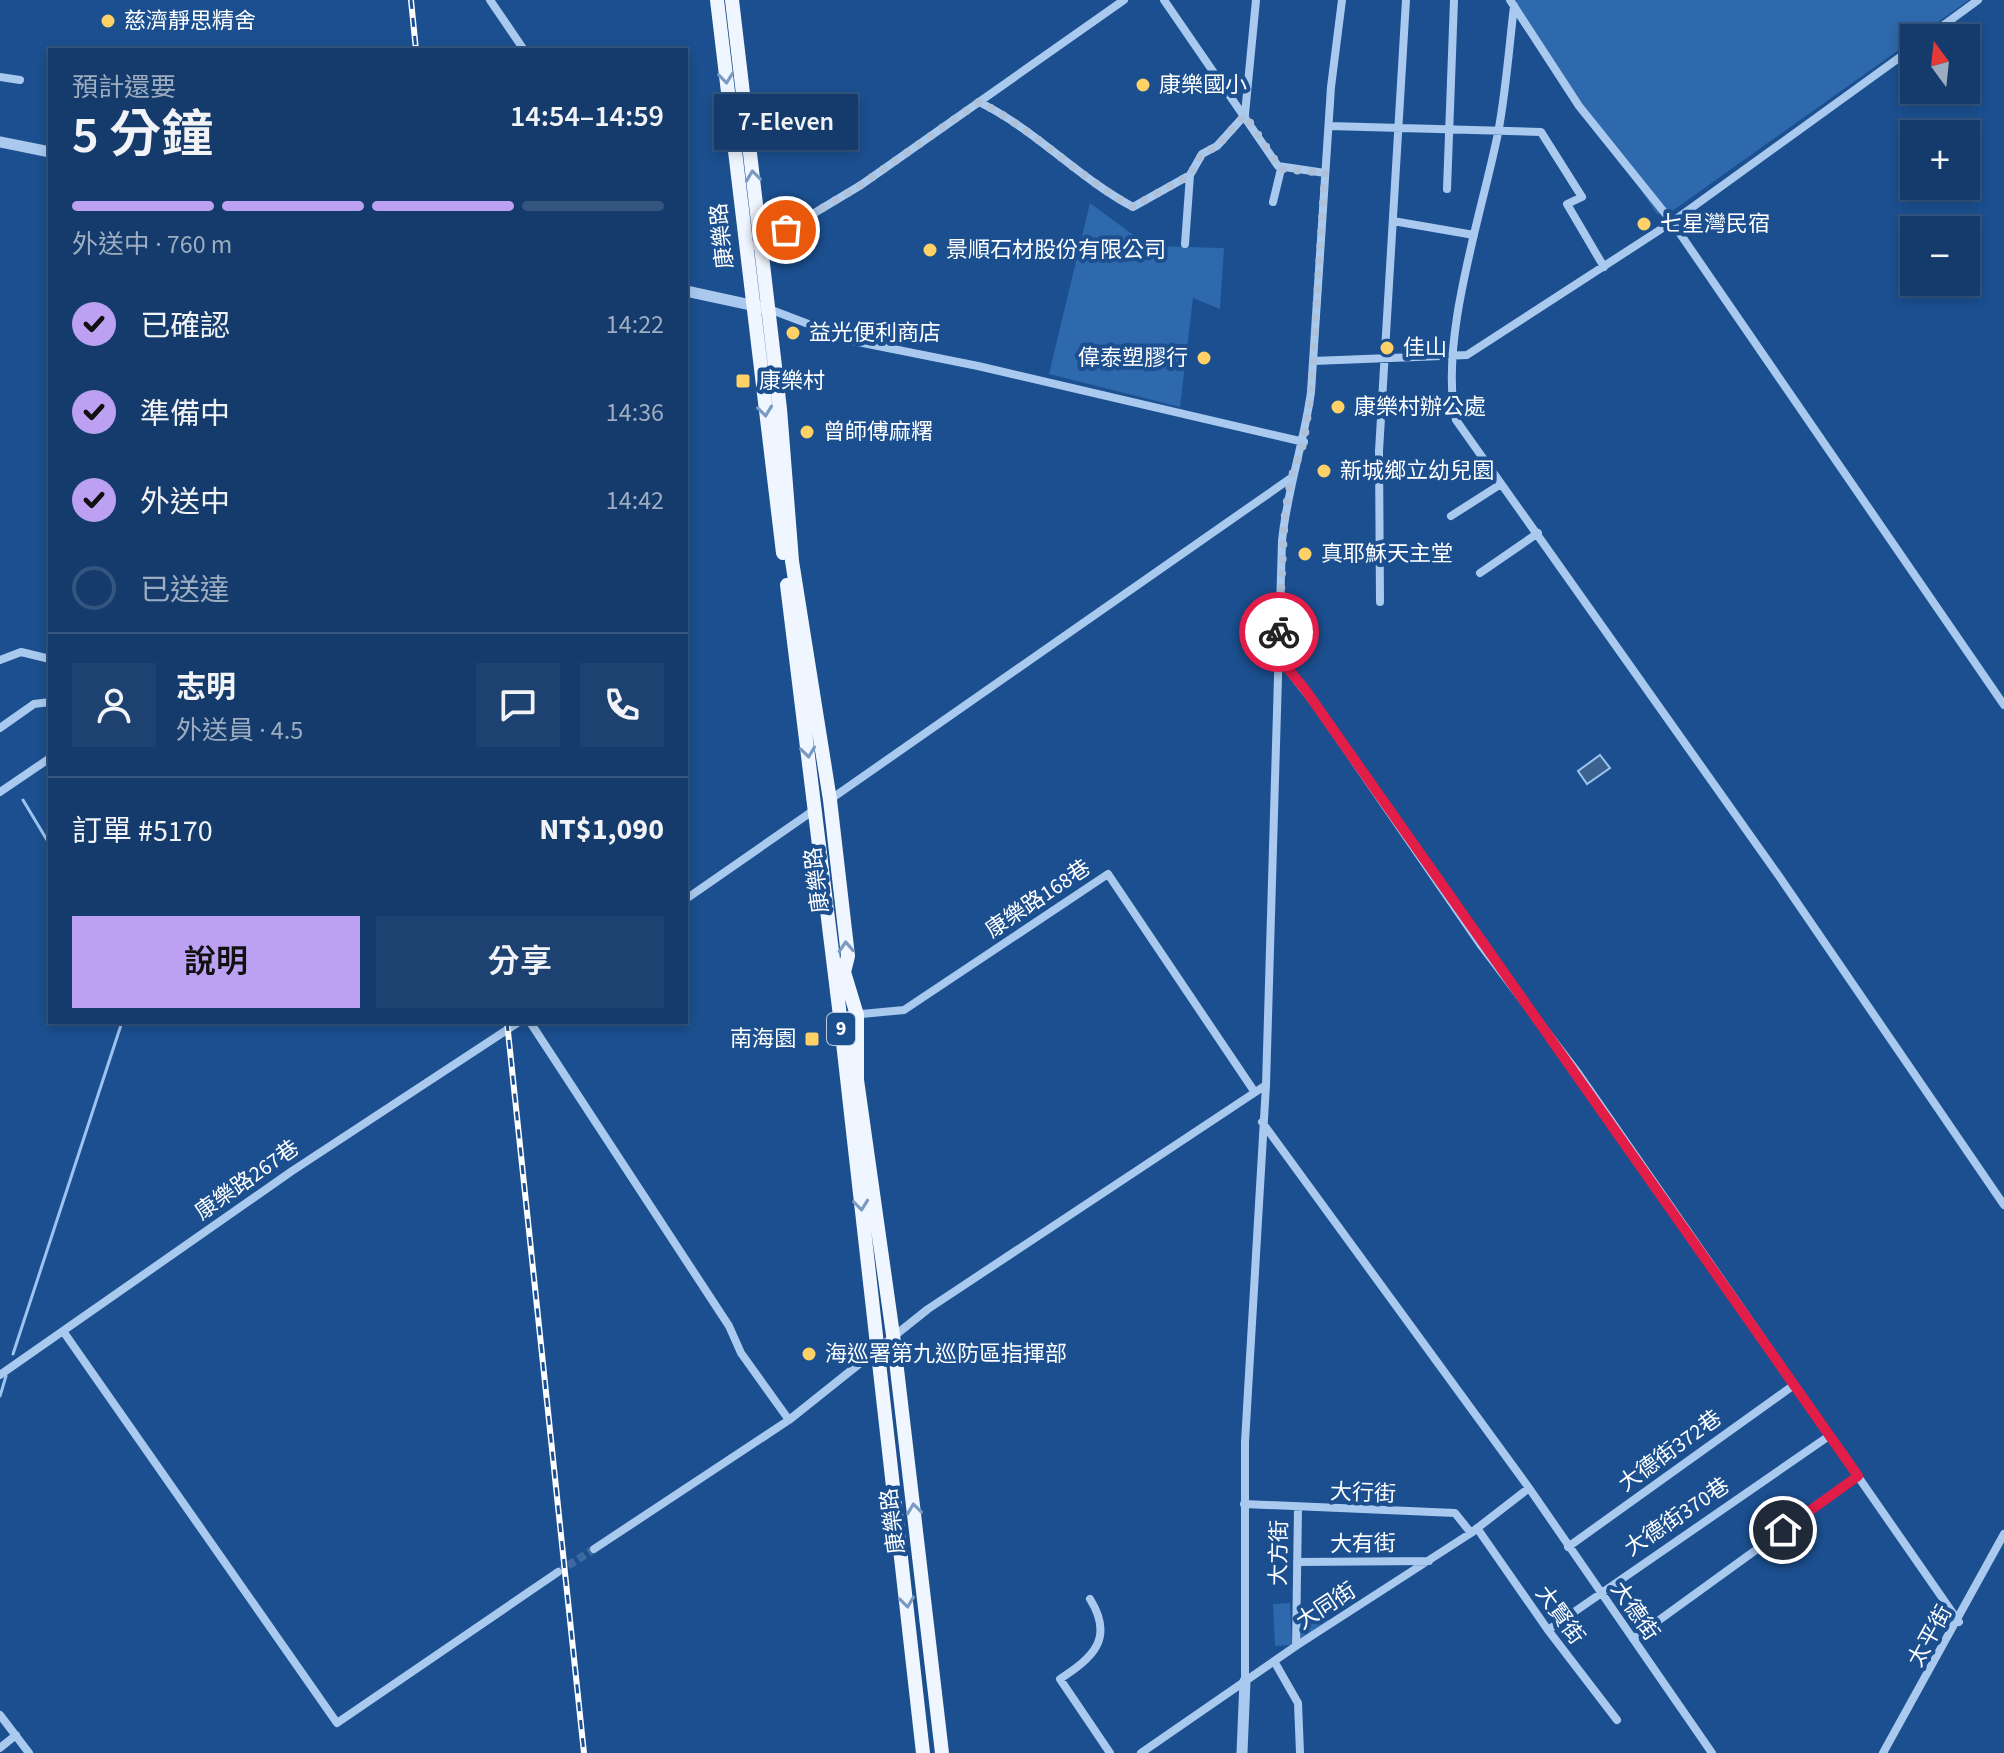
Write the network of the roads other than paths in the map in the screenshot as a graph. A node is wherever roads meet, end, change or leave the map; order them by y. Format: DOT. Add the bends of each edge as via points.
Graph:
graph roads {
  1 [pos="490,0"];
  2 [pos="717,0"];
  3 [pos="732,0"];
  4 [pos="1124,0"];
  5 [pos="1164,0"];
  6 [pos="1256,0"];
  7 [pos="1342,0"];
  8 [pos="1406,0"];
  9 [pos="1454,0"];
  10 [pos="1978,0"];
  11 [pos="1512,3"];
  12 [pos="1945,24"];
  13 [pos="523,48"];
  14 [pos="1900,57"];
  15 [pos="0,77"];
  16 [pos="20,80"];
  17 [pos="979,102"];
  18 [pos="1245,115"];
  19 [pos="1330,126"];
  20 [pos="1401,129"];
  21 [pos="1451,130"];
  22 [pos="1499,131"];
  23 [pos="0,142"];
  24 [pos="48,152"];
  25 [pos="1281,169"];
  26 [pos="1325,173"];
  27 [pos="1190,175"];
  28 [pos="1447,189"];
  29 [pos="1273,202"];
  30 [pos="1393,221"];
  31 [pos="1672,222"];
  32 [pos="1474,235"];
  33 [pos="1185,244"];
  34 [pos="753,245"];
  35 [pos="1604,267"];
  36 [pos="688,289"];
  37 [pos="751,305"];
  38 [pos="769,309"];
  39 [pos="1452,356"];
  40 [pos="1385,358"];
  41 [pos="1313,361"];
  42 [pos="1304,442"];
  43 [pos="1291,478"];
  44 [pos="1501,484"];
  45 [pos="1451,516"];
  46 [pos="1538,533"];
  47 [pos="1480,573"];
  48 [pos="1380,602"];
  49 [pos="1278,657"];
  50 [pos="48,659"];
  51 [pos="0,660"];
  52 [pos="48,702"];
  53 [pos="2004,705"];
  54 [pos="0,728"];
  55 [pos="48,759"];
  56 [pos="0,792"];
  57 [pos="830,800"];
  58 [pos="815,809"];
  59 [pos="688,898"];
  60 [pos="857,1015"];
  61 [pos="840,1016"];
  62 [pos="516,1024"];
  63 [pos="531,1024"];
  64 [pos="1266,1085"];
  65 [pos="1254,1091"];
  66 [pos="1262,1122"];
  67 [pos="2004,1205"];
  68 [pos="63,1331"];
  69 [pos="893,1335"];
  70 [pos="877,1353"];
  71 [pos="0,1375"];
  72 [pos="1794,1385"];
  73 [pos="789,1420"];
  74 [pos="1829,1436"];
  75 [pos="1858,1476"];
  76 [pos="1529,1488"];
  77 [pos="1244,1504"];
  78 [pos="1298,1508"];
  79 [pos="1474,1531"];
  80 [pos="2004,1534"];
  81 [pos="1568,1547"];
  82 [pos="594,1549"];
  83 [pos="1429,1561"];
  84 [pos="1297,1562"];
  85 [pos="558,1572"];
  86 [pos="1600,1592"];
  87 [pos="1090,1599"];
  88 [pos="1959,1622"];
  89 [pos="1548,1630"];
  90 [pos="1633,1639"];
  91 [pos="1296,1646"];
  92 [pos="931,1649"];
  93 [pos="913,1652"];
  94 [pos="1274,1661"];
  95 [pos="1245,1681"];
  96 [pos="0,1715"];
  97 [pos="1617,1720"];
  98 [pos="16,1735"];
  99 [pos="0,1748"];
  100 [pos="29,1753"];
  101 [pos="923,1753"];
  102 [pos="942,1753"];
  103 [pos="1110,1753"];
  104 [pos="1141,1753"];
  105 [pos="1242,1753"];
  106 [pos="1300,1753"];
  107 [pos="1712,1753"];
  108 [pos="1883,1753"];
  1 -- 13 [label="street"];
  2 -- 34 [label="main road, 康樂路 / 9, one-way"];
  34 -- 3 [label="main road, 康樂路 / 9, one-way"];
  4 -- 17 [label="street"];
  5 -- 18 [label="street"];
  6 -- 18 [label="street"];
  7 -- 19 [label="street"];
  8 -- 20 [label="street"];
  9 -- 21 [label="street"];
  10 -- 12 [label="street"];
  11 -- 22 [label="street"];
  11 -- 31 [label="street" via="1579,106"];
  14 -- 31 [label="street"];
  15 -- 16 [label="street"];
  17 -- 27 [label="street" via="1012,118 1080,175 1133,207"];
  17 -- 34 [label="street" via="861,185"];
  18 -- 25 [label="street"];
  18 -- 27 [label="street" via="1217,146 1202,154"];
  19 -- 20 [label="street"];
  19 -- 26 [label="street"];
  20 -- 21 [label="street"];
  20 -- 30 [label="street"];
  21 -- 22 [label="street"];
  21 -- 28 [label="street"];
  22 -- 32 [label="street"];
  22 -- 35 [label="street" via="1541,132 1582,197 1567,204"];
  23 -- 24 [label="street"];
  25 -- 26 [label="street"];
  25 -- 29 [label="street"];
  26 -- 41 [label="street"];
  27 -- 33 [label="street"];
  30 -- 32 [label="street"];
  30 -- 40 [label="street"];
  31 -- 35 [label="street"];
  31 -- 53 [label="street"];
  32 -- 39 [label="street"];
  34 -- 37 [label="main road, 康樂路 / 9"];
  34 -- 38 [label="main road, 康樂路 / 9"];
  35 -- 39 [label="street" via="1484,346"];
  36 -- 37 [label="street"];
  37 -- 38 [label="street"];
  37 -- 58 [label="main road, 康樂路 / 9, one-way"];
  38 -- 42 [label="street" via="853,341"];
  38 -- 57 [label="main road, 康樂路 / 9" via="792,561"];
  39 -- 40 [label="street"];
  39 -- 44 [label="street" via="1456,420"];
  40 -- 41 [label="street"];
  40 -- 48 [label="street" via="1379,451"];
  41 -- 42 [label="street"];
  42 -- 43 [label="street"];
  43 -- 49 [label="street" via="1282,541"];
  43 -- 57 [label="street"];
  44 -- 45 [label="street"];
  44 -- 46 [label="street"];
  46 -- 47 [label="street"];
  46 -- 67 [label="street"];
  49 -- 64 [label="street"];
  49 -- 72 [label="street" via="1480,944 1578,1073"];
  50 -- 51 [label="street" via="21,652"];
  52 -- 54 [label="street" via="34,704"];
  55 -- 56 [label="street"];
  57 -- 58 [label="street"];
  60 -- 57 [label="main road, 康樂路 / 9, one-way" via="844,972 848,956"];
  58 -- 59 [label="street"];
  58 -- 61 [label="main road, 康樂路 / 9"];
  60 -- 61 [label="street, 康樂路168巷"];
  60 -- 65 [label="street, 康樂路168巷" via="904,1010 1108,874"];
  60 -- 69 [label="main road, 康樂路 / 9" via="857,1080"];
  61 -- 70 [label="main road, 康樂路 / 9, one-way"];
  62 -- 68 [label="street, 康樂路267巷"];
  63 -- 73 [label="street"];
  64 -- 65 [label="street"];
  64 -- 66 [label="street"];
  65 -- 69 [label="street"];
  66 -- 76 [label="street, 大德街"];
  66 -- 77 [label="street"];
  68 -- 71 [label="street, 康樂路267巷"];
  68 -- 85 [label="street" via="337,1723"];
  69 -- 70 [label="street"];
  92 -- 69 [label="main road, 康樂路 / 9, one-way"];
  70 -- 73 [label="street"];
  70 -- 93 [label="main road, 康樂路 / 9, one-way"];
  72 -- 74 [label="street"];
  72 -- 81 [label="street, 大德街372巷"];
  73 -- 82 [label="street"];
  74 -- 75 [label="street"];
  74 -- 86 [label="street, 大德街370巷"];
  75 -- 88 [label="street"];
  75 -- 90 [label="street"];
  76 -- 79 [label="street, 大同街"];
  76 -- 81 [label="street, 大德街"];
  77 -- 78 [label="street, 大行街"];
  77 -- 95 [label="street"];
  78 -- 79 [label="street, 大行街" via="1455,1513"];
  78 -- 84 [label="street, 大方街"];
  79 -- 83 [label="street, 大同街"];
  79 -- 89 [label="street, 大賢街"];
  80 -- 88 [label="street, 太平街"];
  81 -- 86 [label="street, 大德街"];
  83 -- 84 [label="street, 大有街"];
  83 -- 91 [label="street, 大同街"];
  84 -- 91 [label="street, 大方街"];
  86 -- 89 [label="street, 大德街370巷"];
  86 -- 90 [label="street, 大德街"];
  87 -- 103 [label="street" via="1102,1632 1091,1658 1060,1679"];
  88 -- 108 [label="street, 太平街"];
  89 -- 97 [label="street, 大賢街"];
  90 -- 107 [label="street, 大德街"];
  91 -- 94 [label="street, 大同街"];
  92 -- 93 [label="main road"];
  92 -- 102 [label="main road, 康樂路 / 9"];
  93 -- 101 [label="main road, 康樂路 / 9"];
  94 -- 95 [label="street, 大同街"];
  94 -- 106 [label="street" via="1298,1703"];
  95 -- 104 [label="street, 大同街"];
  95 -- 105 [label="street"];
  96 -- 98 [label="street"];
  98 -- 99 [label="street"];
  98 -- 100 [label="street"];
}
